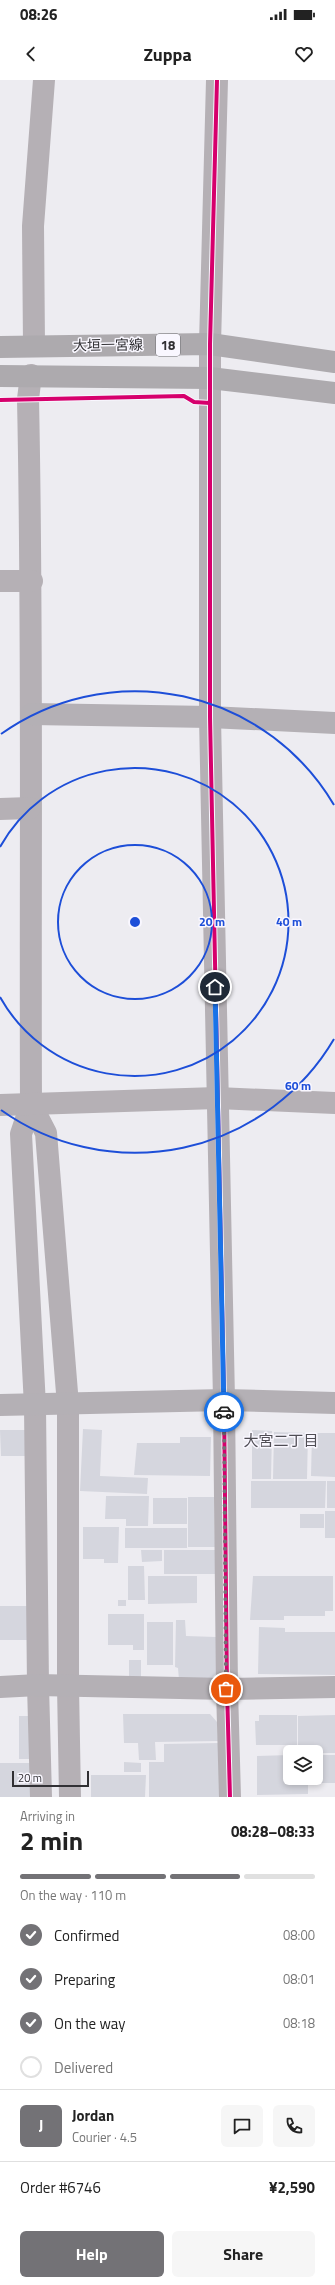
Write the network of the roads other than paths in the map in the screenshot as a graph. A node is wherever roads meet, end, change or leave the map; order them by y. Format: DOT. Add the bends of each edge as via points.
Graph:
graph roads {
  1 [pos="44,80"];
  2 [pos="217,80"];
  3 [pos="210,344"];
  4 [pos="34,346"];
  5 [pos="0,347"];
  6 [pos="335,362"];
  7 [pos="31,375"];
  8 [pos="0,376"];
  9 [pos="210,378"];
  10 [pos="335,393"];
  11 [pos="0,581"];
  12 [pos="32,581"];
  13 [pos="32,714"];
  14 [pos="210,717"];
  15 [pos="335,723"];
  16 [pos="30,808"];
  17 [pos="0,809"];
  18 [pos="217,1098"];
  19 [pos="335,1103"];
  20 [pos="0,1104"];
  21 [pos="31,1104"];
  22 [pos="224,1400"];
  23 [pos="335,1403"];
  24 [pos="0,1405"];
  25 [pos="68,1405"];
  26 [pos="35,1406"];
  27 [pos="38,1685"];
  28 [pos="68,1686"];
  29 [pos="0,1687"];
  30 [pos="335,1687"];
  31 [pos="226,1689"];
  32 [pos="41,1797"];
  33 [pos="70,1797"];
  34 [pos="230,1797"];
  1 -- 4 [label="street" via="33,226"];
  2 -- 3 [label="street"];
  3 -- 4 [label="main road, 大垣一宮線 / 18"];
  3 -- 6 [label="main road, 大垣一宮線 / 18"];
  3 -- 9 [label="street"];
  4 -- 5 [label="main road, 大垣一宮線 / 18"];
  7 -- 8 [label="main road"];
  7 -- 9 [label="main road"];
  7 -- 12 [label="street" via="28,399"];
  9 -- 10 [label="main road"];
  9 -- 14 [label="street"];
  11 -- 12 [label="street"];
  12 -- 13 [label="street"];
  13 -- 14 [label="street"];
  13 -- 16 [label="street"];
  14 -- 15 [label="street"];
  14 -- 18 [label="street"];
  16 -- 17 [label="street"];
  16 -- 21 [label="street"];
  18 -- 19 [label="street"];
  18 -- 21 [label="street"];
  18 -- 22 [label="street"];
  20 -- 21 [label="street"];
  21 -- 25 [label="street" via="46,1133"];
  21 -- 26 [label="street" via="21,1134"];
  22 -- 23 [label="street"];
  22 -- 25 [label="street"];
  22 -- 31 [label="street"];
  24 -- 26 [label="street"];
  25 -- 26 [label="street"];
  25 -- 28 [label="street"];
  26 -- 27 [label="street"];
  27 -- 28 [label="street"];
  27 -- 29 [label="street"];
  27 -- 32 [label="street"];
  28 -- 31 [label="street"];
  28 -- 33 [label="street"];
  30 -- 31 [label="street"];
  31 -- 34 [label="street"];
}
